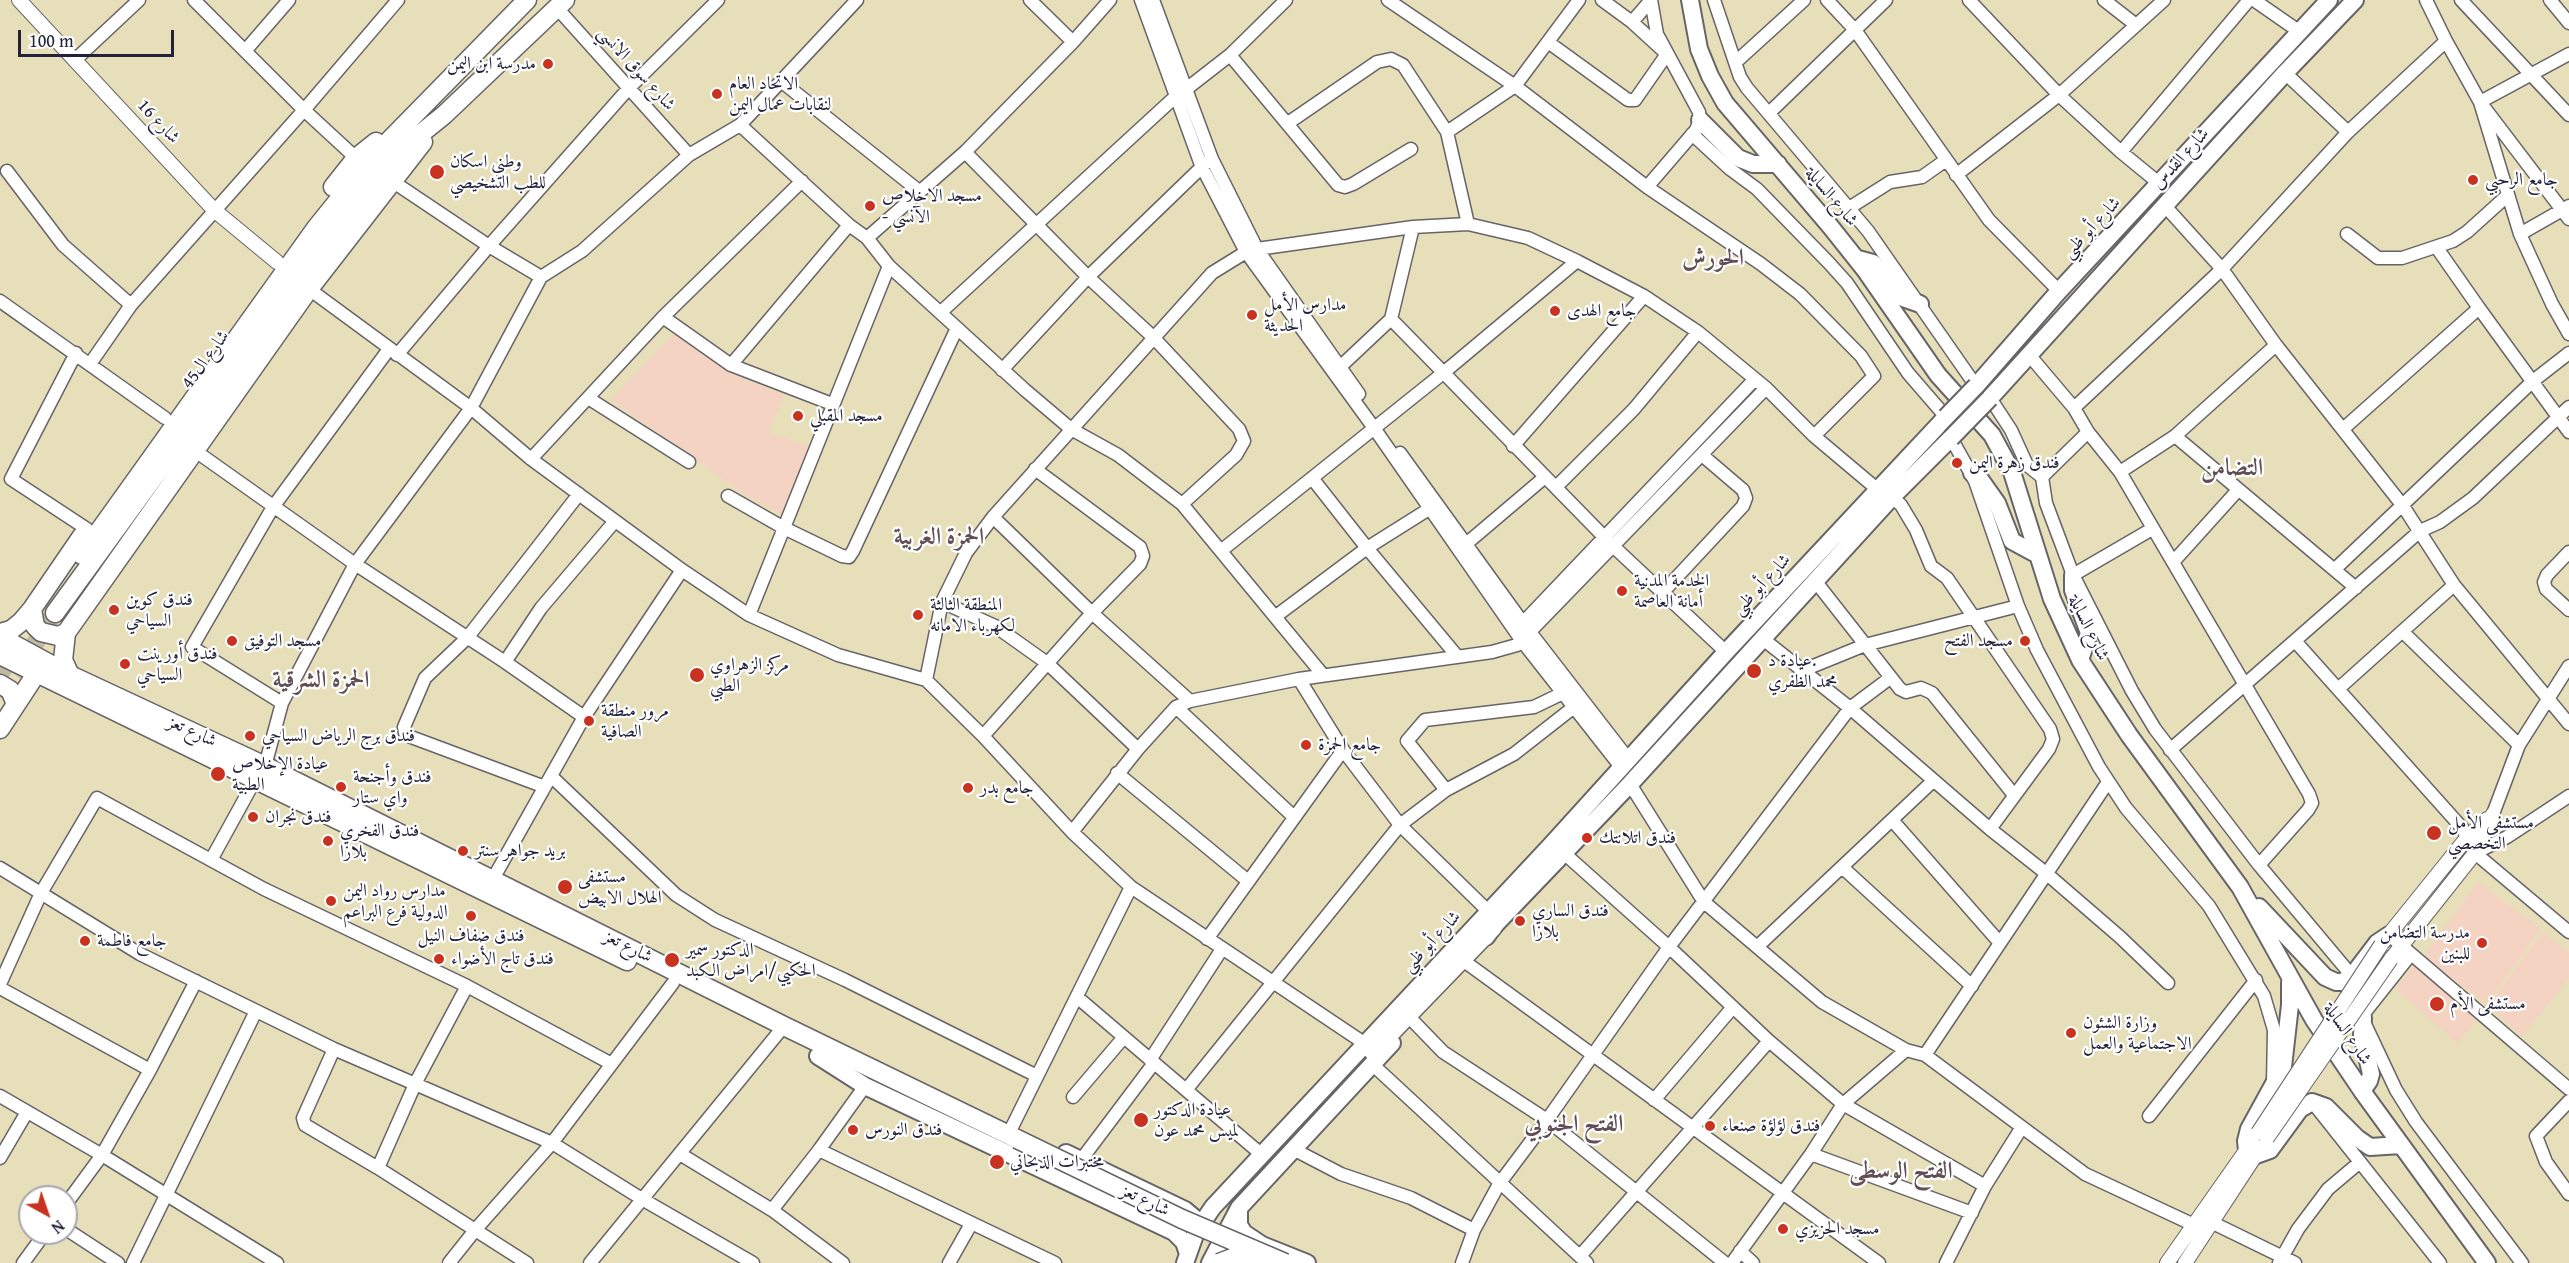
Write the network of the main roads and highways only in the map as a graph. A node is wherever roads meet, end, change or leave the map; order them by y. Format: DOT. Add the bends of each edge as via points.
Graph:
graph roads {
  1 [pos="527,0"];
  2 [pos="1690,0"];
  3 [pos="2329,0"];
  4 [pos="2355,0"];
  5 [pos="561,4"];
  6 [pos="428,99"];
  7 [pos="444,115"];
  8 [pos="1696,127"];
  9 [pos="1778,164"];
  10 [pos="1856,259"];
  11 [pos="1920,304"];
  12 [pos="1990,398"];
  13 [pos="1972,473"];
  14 [pos="1884,493"];
  15 [pos="2038,555"];
  16 [pos="2073,575"];
  17 [pos="44,610"];
  18 [pos="66,633"];
  19 [pos="0,635"];
  20 [pos="0,655"];
  21 [pos="2080,660"];
  22 [pos="36,674"];
  23 [pos="70,675"];
  24 [pos="0,684"];
  25 [pos="16,704"];
  26 [pos="0,729"];
  27 [pos="260,773"];
  28 [pos="489,886"];
  29 [pos="2240,887"];
  30 [pos="1490,919"];
  31 [pos="2395,945"];
  32 [pos="2290,981"];
  33 [pos="2363,1018"];
  34 [pos="780,1031"];
  35 [pos="824,1052"];
  36 [pos="1369,1053"];
  37 [pos="2362,1091"];
  38 [pos="1014,1138"];
  39 [pos="2401,1145"];
  40 [pos="1256,1160"];
  41 [pos="1267,1177"];
  42 [pos="1131,1184"];
  43 [pos="1218,1201"];
  44 [pos="1120,1206"];
  45 [pos="1239,1208"];
  46 [pos="1185,1210"];
  47 [pos="1201,1222"];
  48 [pos="1215,1257"];
  49 [pos="1186,1259"];
  50 [pos="1273,1259"];
  51 [pos="1242,1263"];
  52 [pos="1307,1263"];
  53 [pos="2487,1263"];
  1 -- 6 [label="main road, شارع ال45"];
  2 -- 9 [label="main road, شارع السايلة" via="1699,49 1717,89 1734,116"];
  3 -- 14 [label="main road, شارع أبو ظبي, bridge" via="2059,291"];
  4 -- 12 [label="main road, شارع القدس"];
  5 -- 7 [label="main road, شارع ال45"];
  6 -- 17 [label="main road, شارع ال45" via="375,155 316,228"];
  6 -- 17 [label="main road, شارع ال45" via="356,158 277,262 87,528"];
  7 -- 17 [label="main road, شارع ال45" via="398,153 330,235"];
  7 -- 18 [label="main road, شارع ال45" via="309,289"];
  8 -- 9 [label="main road" via="1738,158 1753,164"];
  9 -- 10 [label="main road, شارع السايلة"];
  10 -- 11 [label="main road" via="1873,263 1903,298"];
  10 -- 15 [label="main road, شارع السايلة" via="1938,375 1979,418 2002,451"];
  12 -- 14 [label="main road, شارع أبو ظبي, bridge" via="1951,438"];
  13 -- 15 [label="main road" via="1997,503 2012,541"];
  14 -- 30 [label="main road, شارع أبو ظبي" via="1726,652"];
  14 -- 30 [label="main road, شارع أبو ظبي" via="1816,582 1630,784 1564,854"];
  15 -- 21 [label="main road, شارع السايلة" via="2052,599"];
  16 -- 21 [label="main road" via="2073,590 2089,633"];
  17 -- 18 [label="main road" via="35,626 41,632 58,636"];
  17 -- 19 [label="main road, شارع ال45"];
  18 -- 23 [label="main road" via="63,660"];
  19 -- 23 [label="main road, شارع تعز"];
  20 -- 22 [label="main road, شارع تعز"];
  21 -- 29 [label="main road, شارع السايلة" via="2129,735"];
  22 -- 25 [label="main road"];
  22 -- 27 [label="main road, شارع تعز"];
  23 -- 27 [label="main road, شارع تعز"];
  24 -- 25 [label="main road" via="10,690"];
  25 -- 26 [label="main road"];
  27 -- 28 [label="main road, شارع تعز"];
  28 -- 34 [label="main road, شارع تعز"];
  28 -- 34 [label="main road, شارع تعز" via="673,983"];
  29 -- 31 [label="main road" via="2325,977 2336,982 2352,976 2377,943"];
  29 -- 32 [label="main road, شارع السايلة"];
  30 -- 36 [label="main road"];
  30 -- 36 [label="main road, شارع أبو ظبي" via="1468,964 1413,1021"];
  32 -- 37 [label="main road, شارع السايلة"];
  32 -- 39 [label="main road" via="2283,1067 2247,1134 2252,1152 2270,1150 2300,1109 2312,1102 2326,1107 2370,1147"];
  33 -- 37 [label="main road" via="2362,1035 2371,1074"];
  34 -- 35 [label="main road, شارع تعز"];
  35 -- 38 [label="main road, شارع تعز"];
  35 -- 44 [label="main road" via="865,1086"];
  36 -- 40 [label="main road, شارع أبو ظبي"];
  36 -- 41 [label="main road, شارع أبو ظبي"];
  37 -- 39 [label="main road, شارع السايلة"];
  38 -- 42 [label="main road" via="1081,1160"];
  38 -- 50 [label="main road, شارع تعز, bridge"];
  39 -- 53 [label="main road, شارع السايلة"];
  40 -- 41 [label="main road" via="1251,1172 1261,1179"];
  40 -- 43 [label="main road, شارع أبو ظبي"];
  41 -- 45 [label="main road, شارع أبو ظبي"];
  42 -- 44 [label="main road" via="1137,1194 1135,1202"];
  42 -- 46 [label="main road"];
  43 -- 46 [label="main road"];
  43 -- 47 [label="main road, شارع أبو ظبي"];
  43 -- 48 [label="main road" via="1212,1228"];
  44 -- 49 [label="main road" via="1174,1232 1184,1242"];
  45 -- 48 [label="main road, شارع أبو ظبي"];
  45 -- 50 [label="main road" via="1239,1225 1244,1233"];
  46 -- 47 [label="main road"];
  47 -- 48 [label="main road"];
  47 -- 49 [label="main road, شارع أبو ظبي"];
  48 -- 50 [label="main road, bridge" via="1245,1255"];
  48 -- 51 [label="main road" via="1230,1257"];
  50 -- 52 [label="main road"];
}
